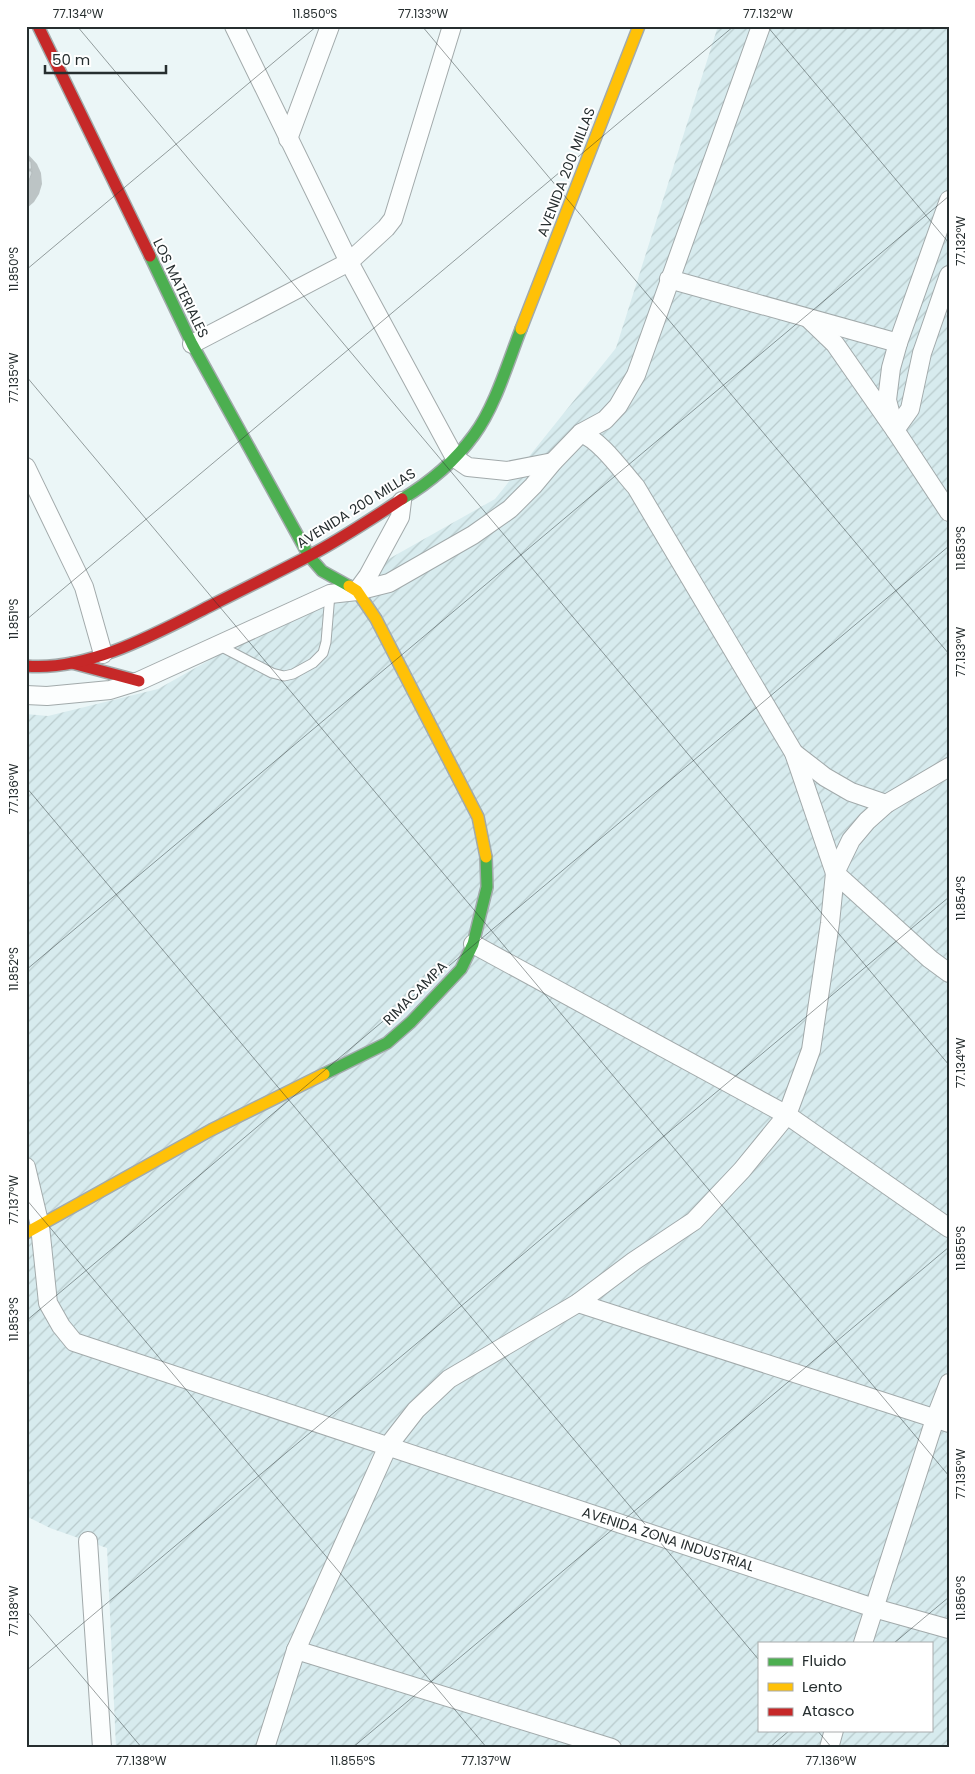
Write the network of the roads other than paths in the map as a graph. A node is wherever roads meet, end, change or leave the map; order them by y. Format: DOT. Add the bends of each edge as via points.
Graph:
graph roads {
  1 [pos="234,26"];
  2 [pos="330,26"];
  3 [pos="452,26"];
  4 [pos="639,26"];
  5 [pos="761,26"];
  6 [pos="38,30"];
  7 [pos="288,139"];
  8 [pos="949,200"];
  9 [pos="349,262"];
  10 [pos="949,275"];
  11 [pos="669,280"];
  12 [pos="809,318"];
  13 [pos="898,343"];
  14 [pos="192,344"];
  15 [pos="895,430"];
  16 [pos="581,433"];
  17 [pos="454,458"];
  18 [pos="553,462"];
  19 [pos="26,467"];
  20 [pos="402,501"];
  21 [pos="949,512"];
  22 [pos="309,556"];
  23 [pos="357,591"];
  24 [pos="330,594"];
  25 [pos="218,645"];
  26 [pos="102,654"];
  27 [pos="69,663"];
  28 [pos="26,666"];
  29 [pos="139,681"];
  30 [pos="26,695"];
  31 [pos="794,753"];
  32 [pos="949,767"];
  33 [pos="886,804"];
  34 [pos="835,873"];
  35 [pos="473,944"];
  36 [pos="949,973"];
  37 [pos="787,1115"];
  38 [pos="26,1167"];
  39 [pos="949,1228"];
  40 [pos="33,1229"];
  41 [pos="578,1303"];
  42 [pos="949,1383"];
  43 [pos="942,1421"];
  44 [pos="388,1446"];
  45 [pos="88,1541"];
  46 [pos="874,1608"];
  47 [pos="949,1629"];
  48 [pos="863,1642"];
  49 [pos="296,1650"];
  50 [pos="833,1732"];
  51 [pos="102,1748"];
  52 [pos="265,1748"];
  53 [pos="612,1748"];
  54 [pos="829,1748"];
  1 -- 7 [label="street"];
  2 -- 7 [label="street"];
  3 -- 9 [label="street" via="393,219"];
  4 -- 17 [label="street, AVENIDA 200 MILLAS" via="494,400 475,434"];
  5 -- 11 [label="street"];
  6 -- 14 [label="street, LOS MATERIALES"];
  7 -- 9 [label="street"];
  8 -- 13 [label="street"];
  9 -- 14 [label="street"];
  9 -- 17 [label="street"];
  10 -- 15 [label="street" via="922,353 910,409"];
  11 -- 12 [label="street"];
  11 -- 16 [label="street" via="636,375 618,406 605,420"];
  12 -- 13 [label="street"];
  12 -- 15 [label="street" via="835,344"];
  13 -- 15 [label="street" via="891,368 888,400"];
  14 -- 22 [label="street, LOS MATERIALES"];
  15 -- 21 [label="street"];
  16 -- 18 [label="street"];
  16 -- 31 [label="street" via="589,436 636,487"];
  17 -- 18 [label="street" via="468,467 500,471"];
  17 -- 20 [label="street, AVENIDA 200 MILLAS"];
  18 -- 23 [label="street" via="510,509 473,535 389,583"];
  19 -- 26 [label="street" via="84,587"];
  20 -- 22 [label="street, AVENIDA 200 MILLAS"];
  20 -- 23 [label="street" via="400,517"];
  22 -- 23 [label="street, RIMACAMPA" via="322,571"];
  22 -- 26 [label="street, AVENIDA 200 MILLAS" via="146,638"];
  23 -- 24 [label="street"];
  23 -- 35 [label="street, RIMACAMPA" via="376,619 478,817 486,852 487,886"];
  24 -- 25 [label="street"];
  24 -- 25 [label="lane" via="323,653 314,663 293,674 272,673"];
  25 -- 29 [label="street"];
  26 -- 27 [label="street, AVENIDA 200 MILLAS"];
  27 -- 28 [label="street, AVENIDA 200 MILLAS"];
  27 -- 29 [label="street"];
  29 -- 30 [label="street" via="110,690"];
  31 -- 33 [label="street" via="851,792"];
  31 -- 34 [label="street"];
  32 -- 33 [label="street"];
  33 -- 34 [label="street" via="851,840"];
  34 -- 36 [label="street"];
  34 -- 37 [label="street" via="811,1050"];
  35 -- 37 [label="street"];
  35 -- 40 [label="street, RIMACAMPA" via="461,969 441,992 387,1042 210,1130"];
  37 -- 39 [label="street"];
  37 -- 41 [label="street" via="694,1222"];
  38 -- 40 [label="street, AVENIDA ZONA INDUSTRIAL"];
  40 -- 44 [label="street, AVENIDA ZONA INDUSTRIAL" via="48,1303 74,1342"];
  41 -- 43 [label="street"];
  41 -- 44 [label="street" via="448,1380 416,1410"];
  42 -- 43 [label="street"];
  43 -- 46 [label="street"];
  44 -- 46 [label="street, AVENIDA ZONA INDUSTRIAL"];
  44 -- 49 [label="street"];
  45 -- 51 [label="street"];
  46 -- 47 [label="street, AVENIDA ZONA INDUSTRIAL"];
  46 -- 48 [label="street"];
  49 -- 52 [label="street"];
  49 -- 53 [label="street"];
  50 -- 54 [label="street"];
}
